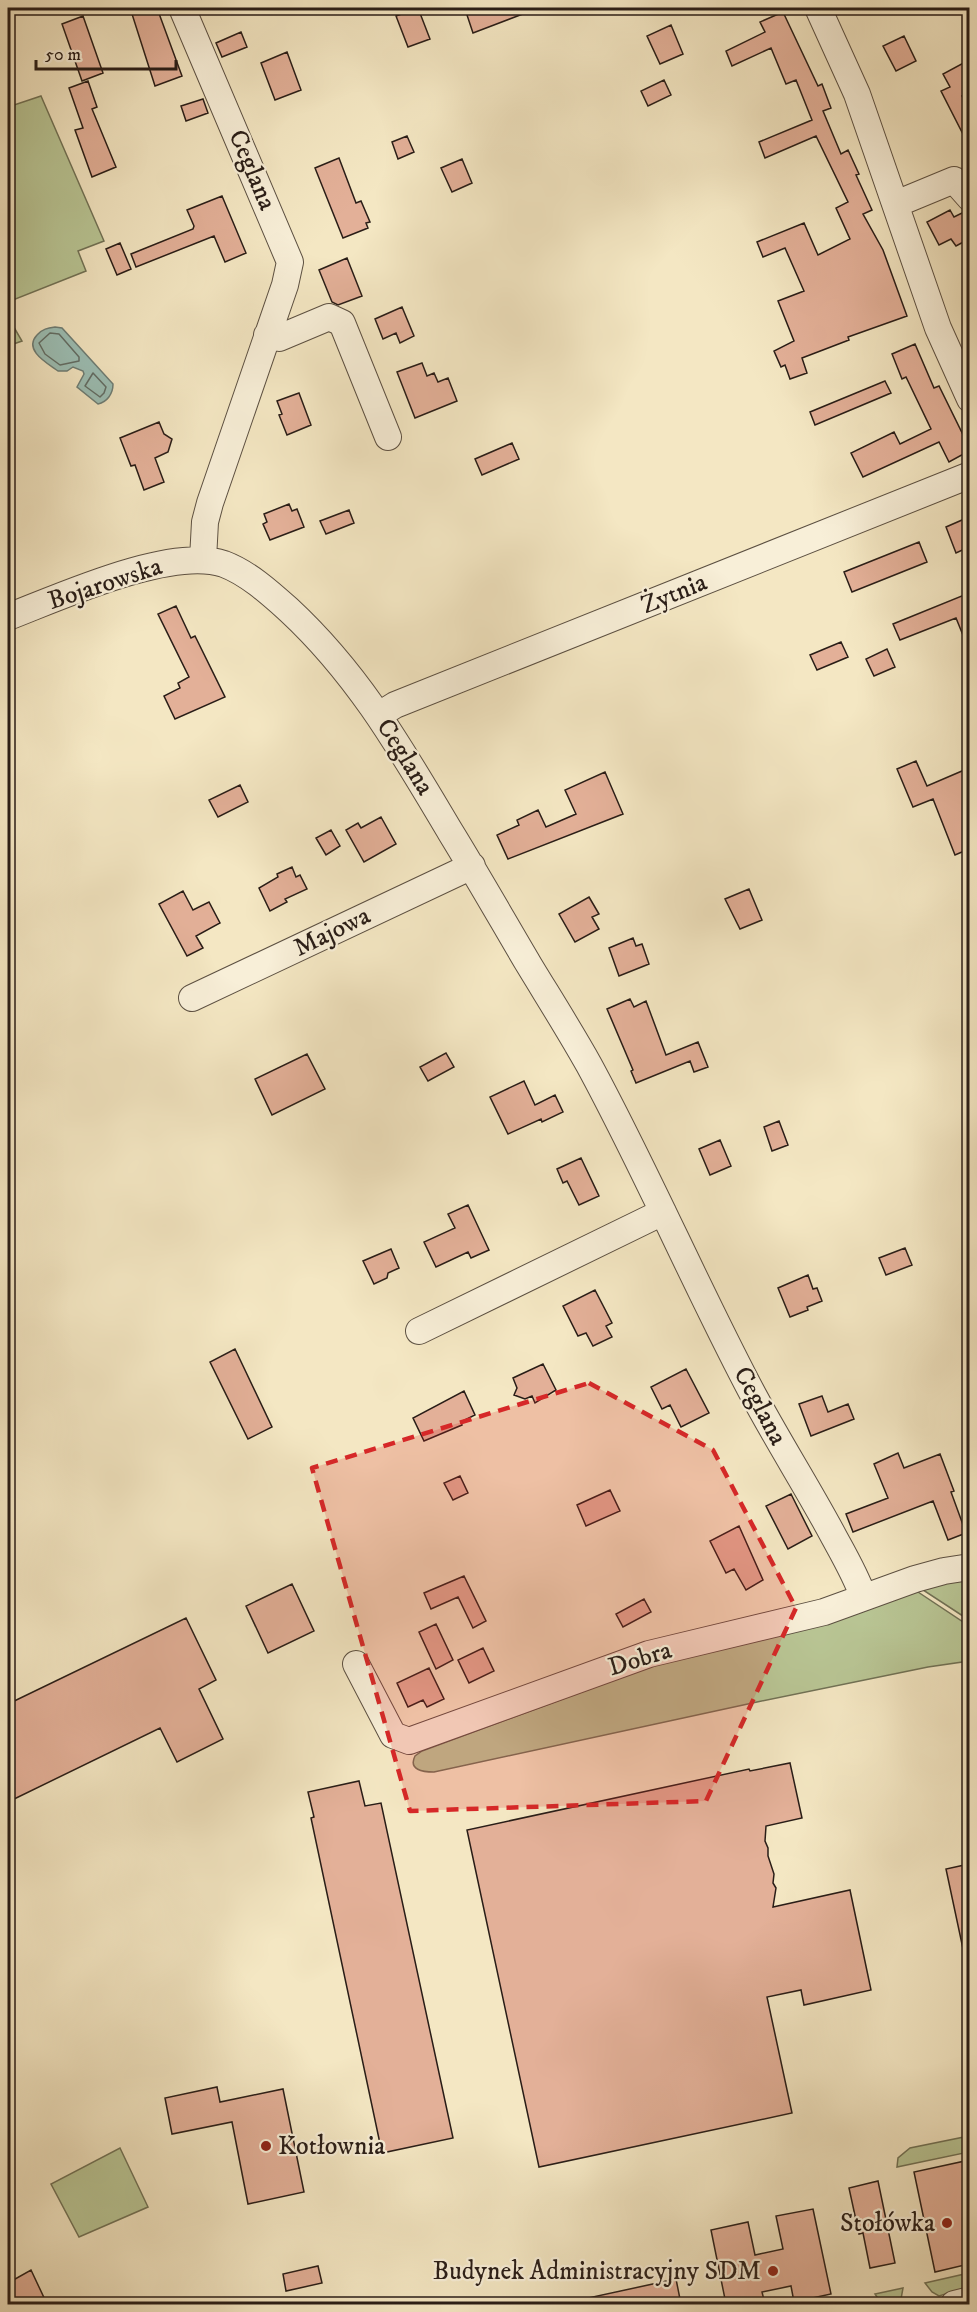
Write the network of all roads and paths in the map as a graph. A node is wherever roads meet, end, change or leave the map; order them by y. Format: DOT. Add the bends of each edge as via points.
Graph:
graph roads {
  1 [pos="182,8"];
  2 [pos="818,8"];
  3 [pos="969,198"];
  4 [pos="896,204"];
  5 [pos="267,335"];
  6 [pos="969,399"];
  7 [pos="388,437"];
  8 [pos="969,475"];
  9 [pos="203,559"];
  10 [pos="8,617"];
  11 [pos="379,716"];
  12 [pos="471,866"];
  13 [pos="192,998"];
  14 [pos="663,1212"];
  15 [pos="419,1331"];
  16 [pos="969,1567"];
  17 [pos="863,1596"];
  18 [pos="356,1664"];
  19 [pos="969,2300"];
  20 [pos="954,2304"];
  1 -- 5 [label="street, Ceglana" via="287,253 289,270"];
  2 -- 4 [label="street" via="857,94"];
  3 -- 4 [label="street" via="954,180"];
  4 -- 6 [label="street" via="938,328"];
  5 -- 7 [label="street" via="279,338 329,317 342,323"];
  5 -- 9 [label="street, Ceglana" via="210,503"];
  8 -- 11 [label="street, Żytnia" via="406,701"];
  9 -- 10 [label="street, Bojarowska" via="140,569"];
  9 -- 11 [label="street, Ceglana" via="238,571 281,603 350,675"];
  11 -- 12 [label="street, Ceglana"];
  12 -- 13 [label="street, Majowa"];
  12 -- 14 [label="street, Ceglana" via="588,1063"];
  14 -- 15 [label="street"];
  14 -- 17 [label="street, Ceglana" via="747,1385 807,1487"];
  16 -- 17 [label="street, Dobra"];
  17 -- 18 [label="street, Dobra" via="824,1612 650,1654 409,1741 393,1735"];
  19 -- 20 [label="street"];
}
